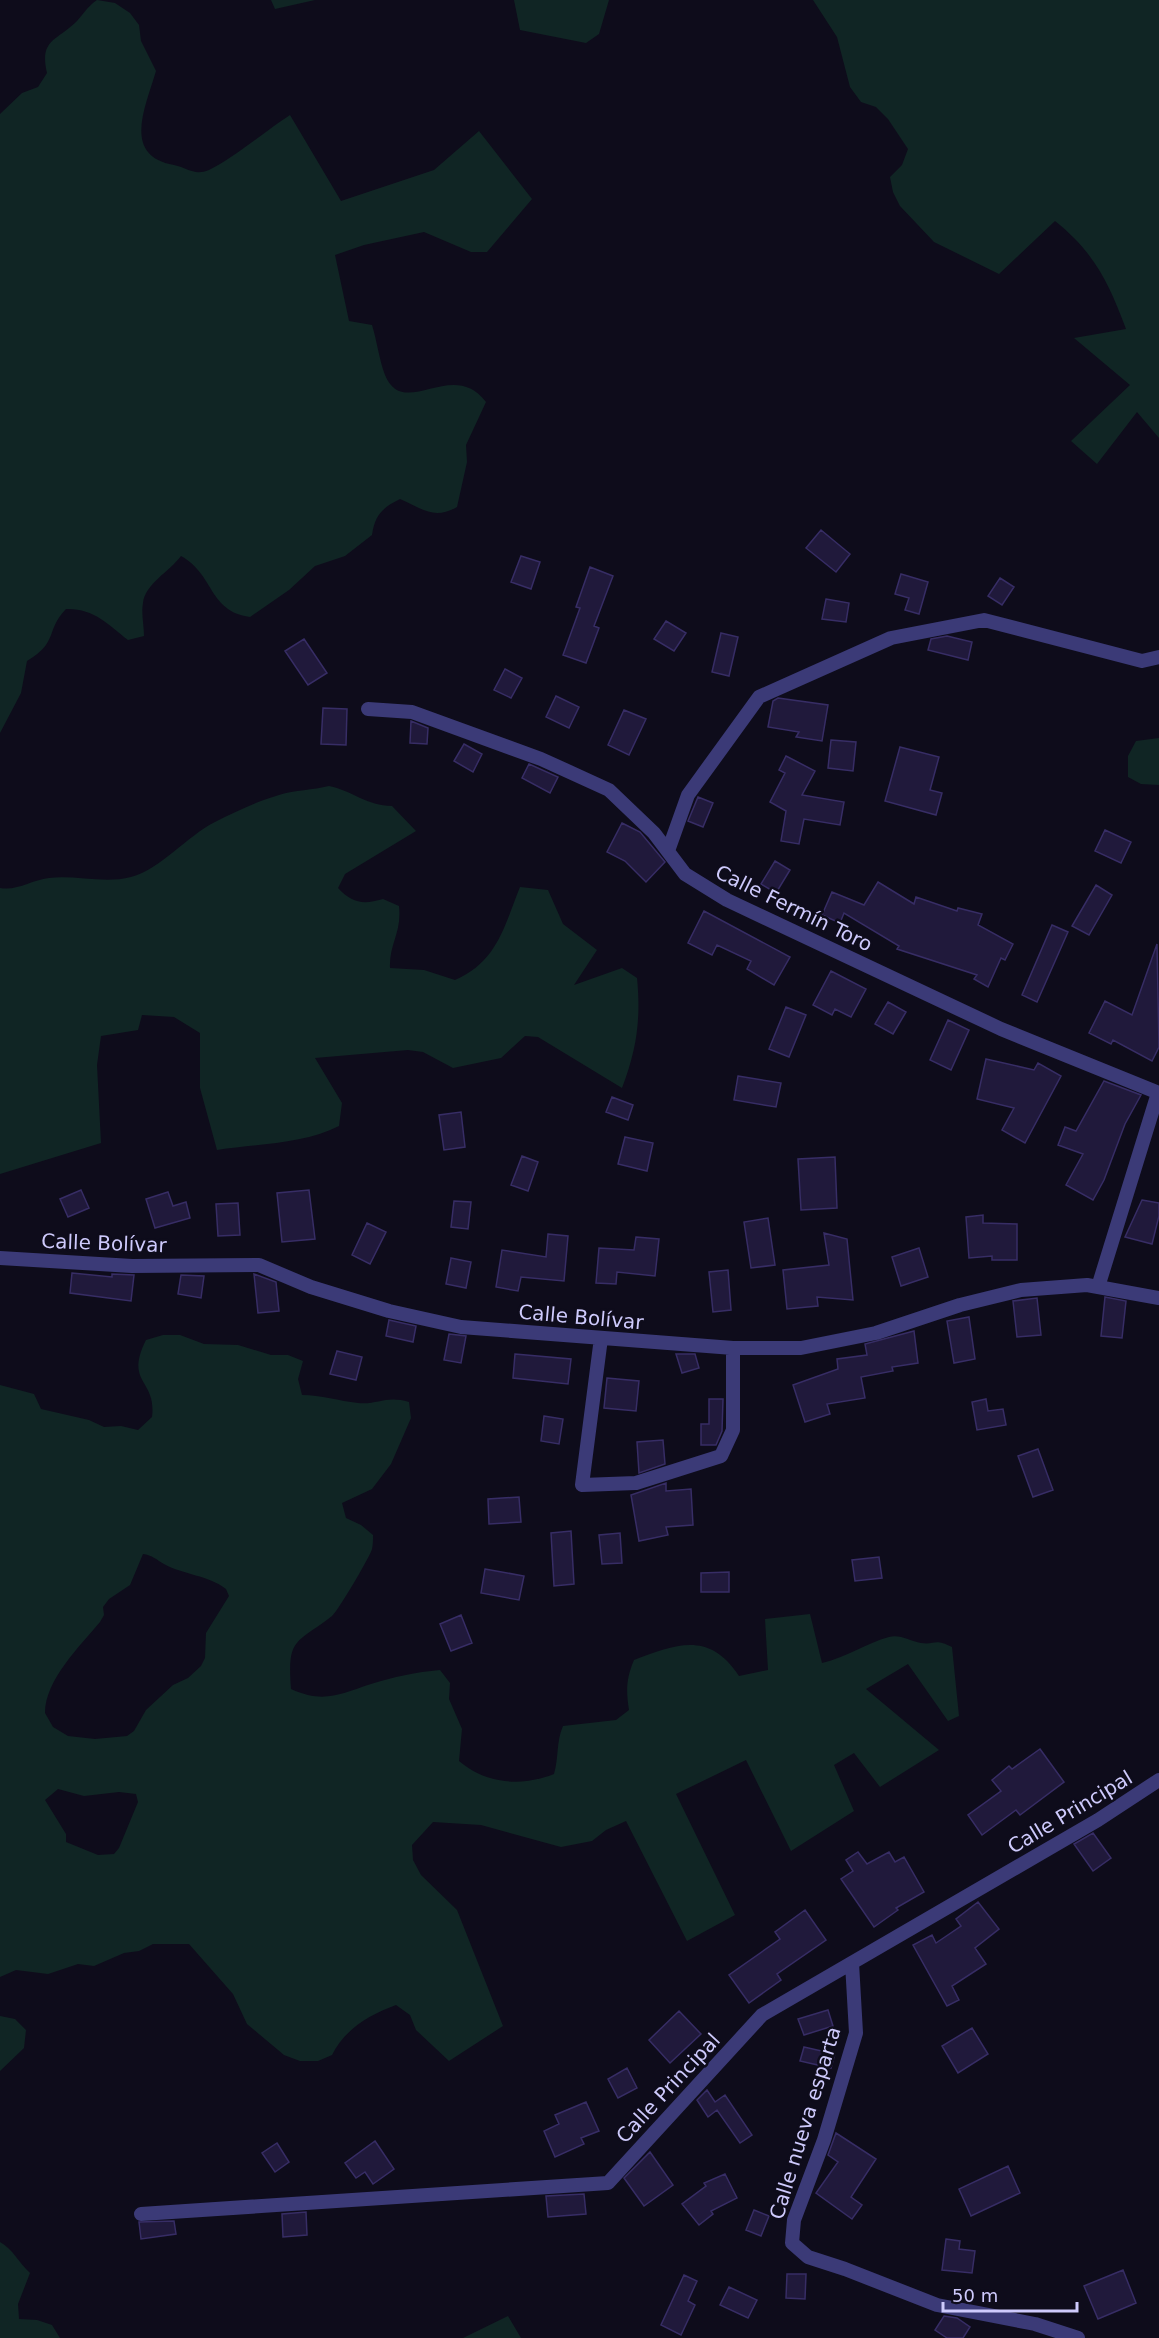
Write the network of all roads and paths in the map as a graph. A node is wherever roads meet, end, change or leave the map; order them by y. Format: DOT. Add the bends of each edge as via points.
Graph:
graph roads {
  1 [pos="1159,657"];
  2 [pos="368,709"];
  3 [pos="668,851"];
  4 [pos="1159,1093"];
  5 [pos="0,1258"];
  6 [pos="1098,1287"];
  7 [pos="1159,1298"];
  8 [pos="601,1338"];
  9 [pos="733,1348"];
  10 [pos="1159,1780"];
  11 [pos="852,1963"];
  12 [pos="141,2214"];
  13 [pos="1078,2338"];
  1 -- 3 [label="street" via="1142,661 984,621 891,638 759,697 688,795"];
  2 -- 3 [label="street, Calle Fermín Toro" via="412,712 541,759 609,790"];
  3 -- 4 [label="street, Calle Fermín Toro" via="685,874 727,900 1002,1029"];
  4 -- 6 [label="street"];
  5 -- 8 [label="street, Calle Bolívar" via="132,1266 259,1265 310,1287 461,1327"];
  6 -- 7 [label="street, Calle Bolívar"];
  6 -- 9 [label="street, Calle Bolívar" via="1021,1290 876,1333 801,1348"];
  8 -- 9 [label="street, Calle Bolívar"];
  8 -- 9 [label="street" via="582,1485 636,1483 721,1456 733,1430"];
  10 -- 11 [label="street, Calle Principal" via="1098,1820"];
  11 -- 12 [label="street, Calle Principal" via="762,2015 608,2183"];
  11 -- 13 [label="street, Calle nueva esparta" via="856,2033 824,2140 794,2220 792,2243 808,2257 937,2305 1035,2324"];
}
